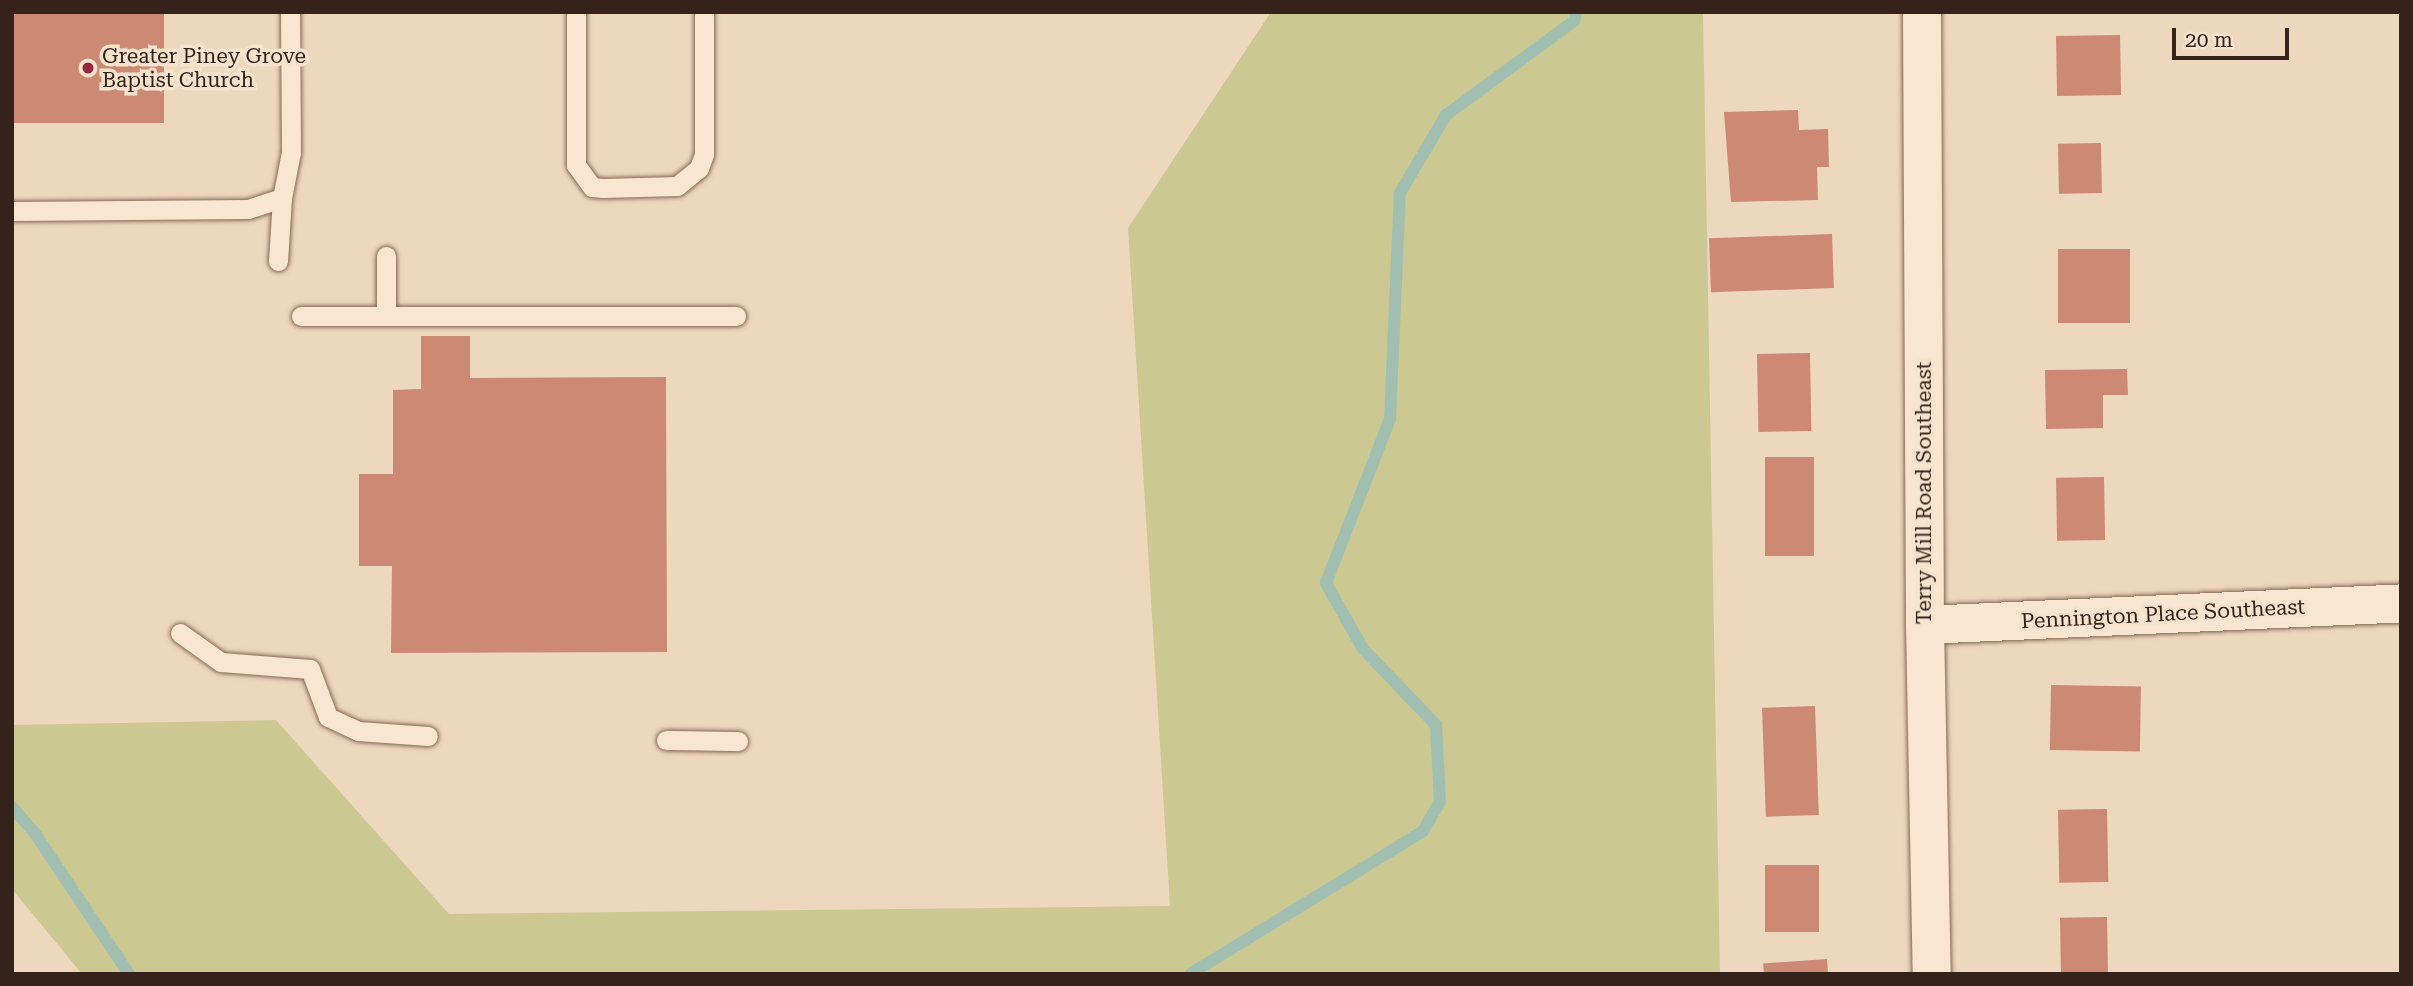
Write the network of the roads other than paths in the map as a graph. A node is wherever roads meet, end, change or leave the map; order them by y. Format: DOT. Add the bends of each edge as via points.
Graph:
graph roads {
  1 [pos="290,12"];
  2 [pos="576,12"];
  3 [pos="704,12"];
  4 [pos="1922,12"];
  5 [pos="282,198"];
  6 [pos="12,211"];
  7 [pos="386,256"];
  8 [pos="278,261"];
  9 [pos="386,315"];
  10 [pos="301,316"];
  11 [pos="736,316"];
  12 [pos="2401,603"];
  13 [pos="1924,625"];
  14 [pos="180,633"];
  15 [pos="428,736"];
  16 [pos="666,740"];
  17 [pos="738,741"];
  18 [pos="1932,974"];
  1 -- 5 [label="lane" via="291,152"];
  2 -- 3 [label="lane" via="576,165 592,187 603,188 677,186 699,169 704,154"];
  4 -- 13 [label="street, Terry Mill Road Southeast"];
  5 -- 6 [label="lane" via="248,209"];
  5 -- 8 [label="lane"];
  7 -- 9 [label="lane"];
  9 -- 10 [label="lane"];
  9 -- 11 [label="lane"];
  12 -- 13 [label="street, Pennington Place Southeast"];
  13 -- 18 [label="street, Terry Mill Road Southeast"];
  14 -- 15 [label="lane" via="221,662 310,669 328,717 358,730"];
  16 -- 17 [label="lane"];
}
